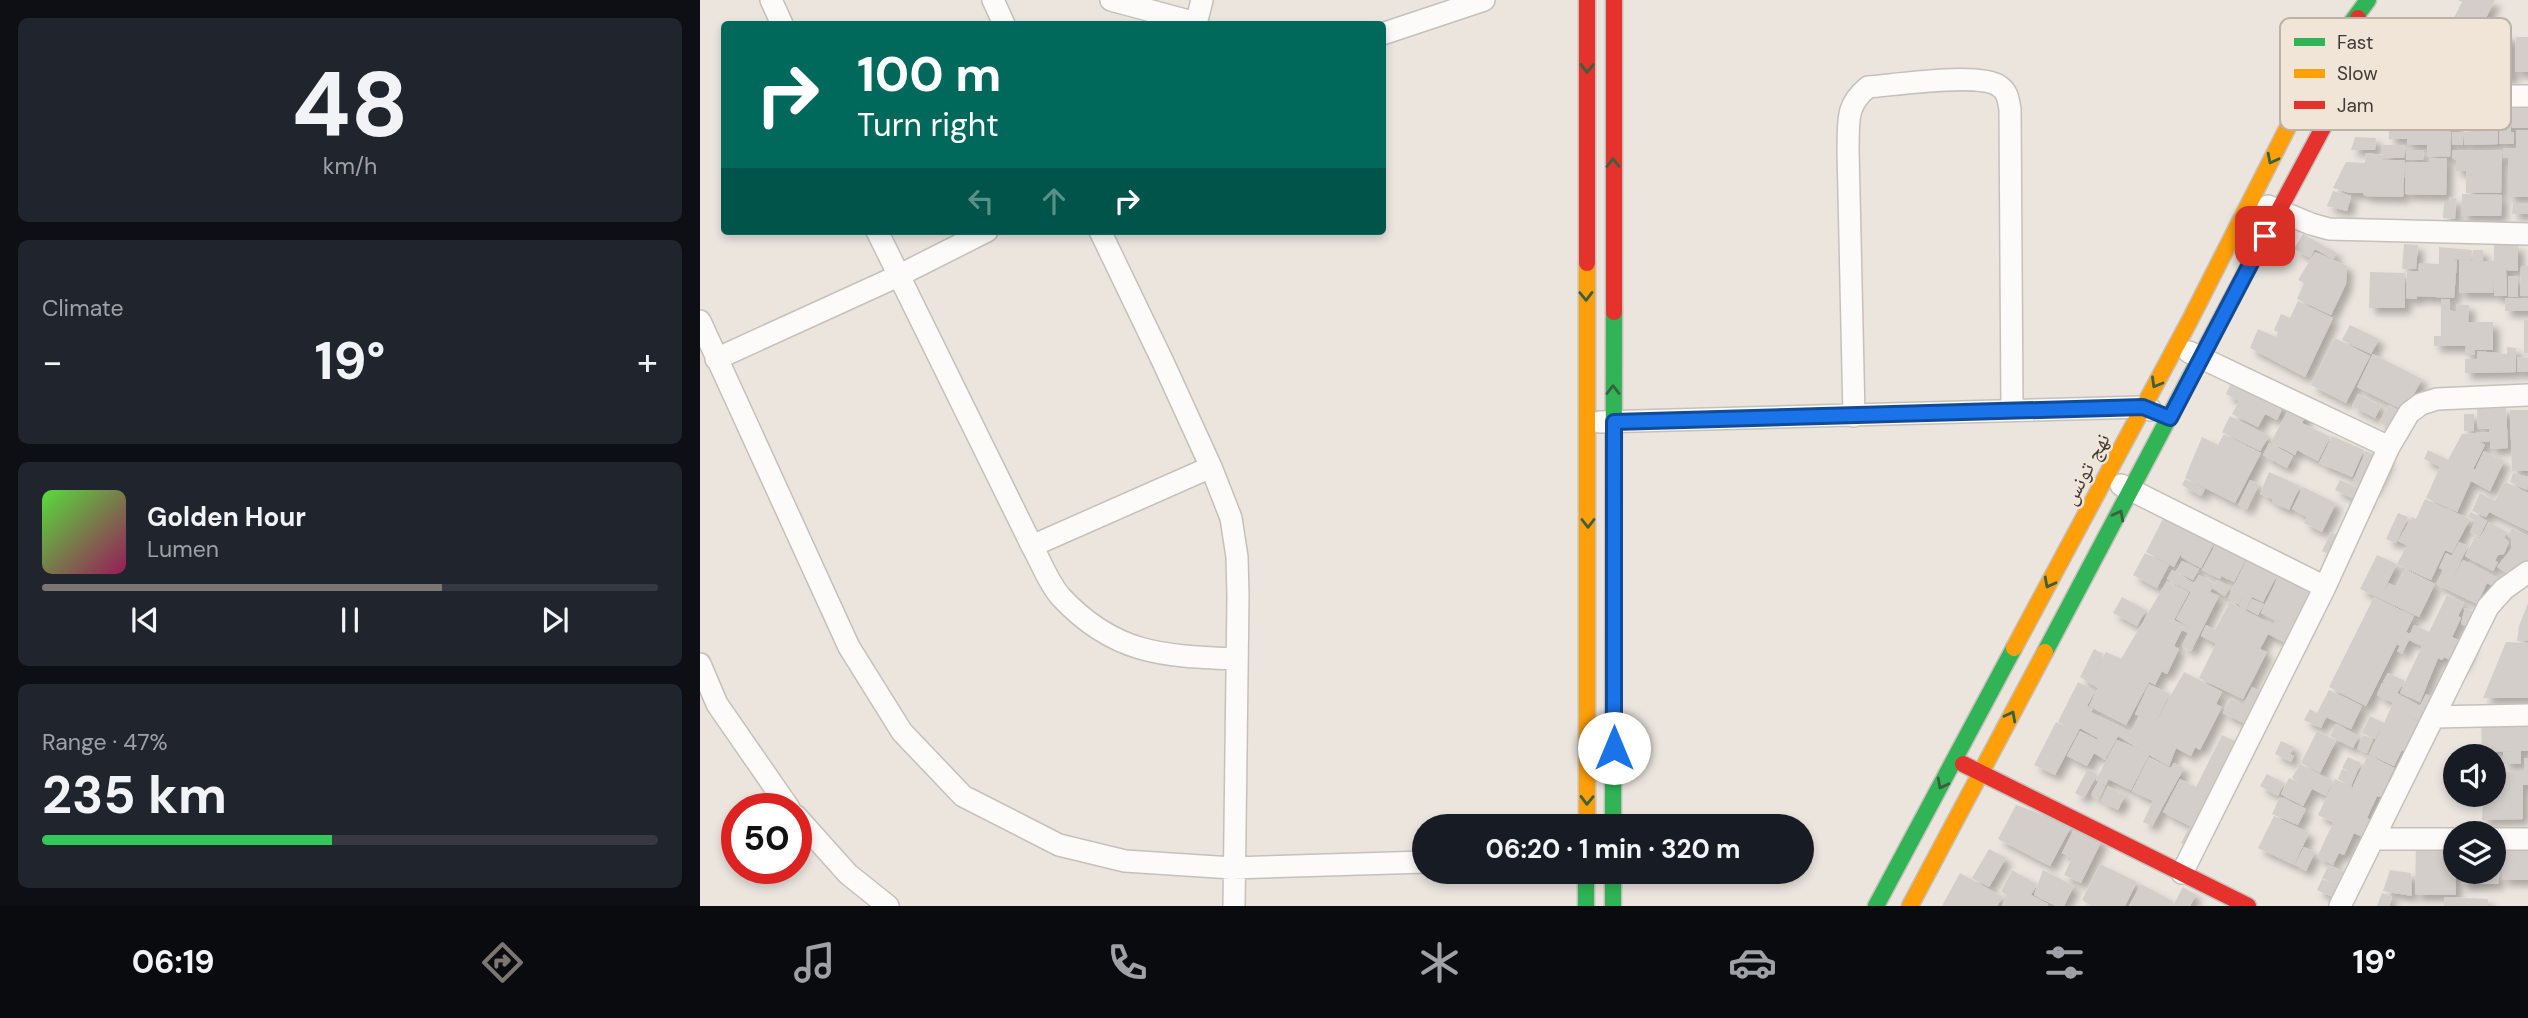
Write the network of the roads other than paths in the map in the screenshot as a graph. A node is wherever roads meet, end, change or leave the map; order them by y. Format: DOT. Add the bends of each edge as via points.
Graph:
graph roads {
  1 [pos="771,0"];
  2 [pos="992,0"];
  3 [pos="1111,0"];
  4 [pos="1202,0"];
  5 [pos="1484,0"];
  6 [pos="1587,0"];
  7 [pos="1614,0"];
  8 [pos="2368,0"];
  9 [pos="2358,17"];
  10 [pos="781,21"];
  11 [pos="1002,21"];
  12 [pos="1185,21"];
  13 [pos="1197,21"];
  14 [pos="1386,33"];
  15 [pos="2288,130"];
  16 [pos="2322,130"];
  17 [pos="2252,198"];
  18 [pos="2278,212"];
  19 [pos="2528,234"];
  20 [pos="879,235"];
  21 [pos="979,235"];
  22 [pos="1102,235"];
  23 [pos="898,276"];
  24 [pos="700,321"];
  25 [pos="2178,345"];
  26 [pos="716,359"];
  27 [pos="2201,359"];
  28 [pos="2528,395"];
  29 [pos="2143,407"];
  30 [pos="2012,409"];
  31 [pos="1854,416"];
  32 [pos="2170,418"];
  33 [pos="1587,421"];
  34 [pos="1614,422"];
  35 [pos="2389,447"];
  36 [pos="1211,467"];
  37 [pos="2106,477"];
  38 [pos="2132,490"];
  39 [pos="1032,546"];
  40 [pos="2526,576"];
  41 [pos="2325,587"];
  42 [pos="1237,659"];
  43 [pos="700,664"];
  44 [pos="709,708"];
  45 [pos="2528,715"];
  46 [pos="2434,717"];
  47 [pos="1955,759"];
  48 [pos="1981,773"];
  49 [pos="777,793"];
  50 [pos="1587,814"];
  51 [pos="1613,814"];
  52 [pos="812,834"];
  53 [pos="2374,839"];
  54 [pos="2443,839"];
  55 [pos="2506,839"];
  56 [pos="2528,839"];
  57 [pos="1412,862"];
  58 [pos="1232,868"];
  59 [pos="2182,873"];
  60 [pos="1586,884"];
  61 [pos="1613,884"];
  62 [pos="1881,904"];
  63 [pos="888,906"];
  64 [pos="1234,906"];
  65 [pos="1586,906"];
  66 [pos="1613,906"];
  67 [pos="1910,906"];
  68 [pos="2248,906"];
  69 [pos="2340,906"];
  1 -- 10 [label="street"];
  2 -- 11 [label="street"];
  3 -- 12 [label="street"];
  4 -- 13 [label="street"];
  5 -- 14 [label="street"];
  6 -- 33 [label="street, one-way"];
  34 -- 7 [label="street, one-way"];
  8 -- 9 [label="street, نهج تونس"];
  15 -- 17 [label="street, نهج تونس, one-way"];
  16 -- 18 [label="street, نهج تونس"];
  17 -- 18 [label="street"];
  17 -- 25 [label="street, نهج تونس"];
  18 -- 19 [label="street" via="2329,229"];
  18 -- 27 [label="street, نهج تونس"];
  20 -- 23 [label="street"];
  21 -- 23 [label="street"];
  22 -- 36 [label="street"];
  23 -- 26 [label="street"];
  23 -- 39 [label="street"];
  24 -- 26 [label="street"];
  25 -- 27 [label="street"];
  25 -- 29 [label="street, نهج تونس, one-way"];
  26 -- 58 [label="street" via="849,647 902,732 962,796 1059,845 1125,861"];
  27 -- 32 [label="street, نهج تونس"];
  27 -- 35 [label="street"];
  28 -- 35 [label="street" via="2437,399 2421,404 2409,413"];
  29 -- 30 [label="street"];
  29 -- 32 [label="street"];
  29 -- 37 [label="street, نهج تونس"];
  30 -- 31 [label="street"];
  30 -- 31 [label="street" via="2010,109 2008,94 1979,79 1868,86 1855,97 1849,113"];
  31 -- 34 [label="street"];
  32 -- 38 [label="street, نهج تونس"];
  33 -- 34 [label="street"];
  33 -- 50 [label="street, one-way"];
  34 -- 51 [label="street"];
  35 -- 41 [label="street"];
  36 -- 39 [label="street"];
  36 -- 42 [label="street" via="1231,518 1237,557"];
  37 -- 38 [label="street"];
  37 -- 47 [label="street, نهج تونس, one-way"];
  38 -- 41 [label="street"];
  48 -- 38 [label="street, نهج تونس, one-way"];
  39 -- 42 [label="street" via="1059,596 1123,644 1174,657"];
  40 -- 46 [label="street" via="2504,589 2488,607"];
  41 -- 59 [label="street"];
  42 -- 58 [label="street"];
  43 -- 44 [label="street"];
  44 -- 49 [label="street"];
  45 -- 46 [label="street"];
  46 -- 53 [label="street"];
  47 -- 48 [label="street"];
  47 -- 62 [label="street, نهج تونس, one-way"];
  48 -- 59 [label="street"];
  48 -- 67 [label="street, نهج تونس"];
  52 -- 63 [label="street" via="848,874"];
  53 -- 54 [label="street"];
  53 -- 69 [label="street"];
  55 -- 56 [label="street"];
  57 -- 58 [label="street"];
  58 -- 64 [label="street"];
  59 -- 68 [label="street"];
  60 -- 65 [label="street"];
  61 -- 66 [label="street"];
}
